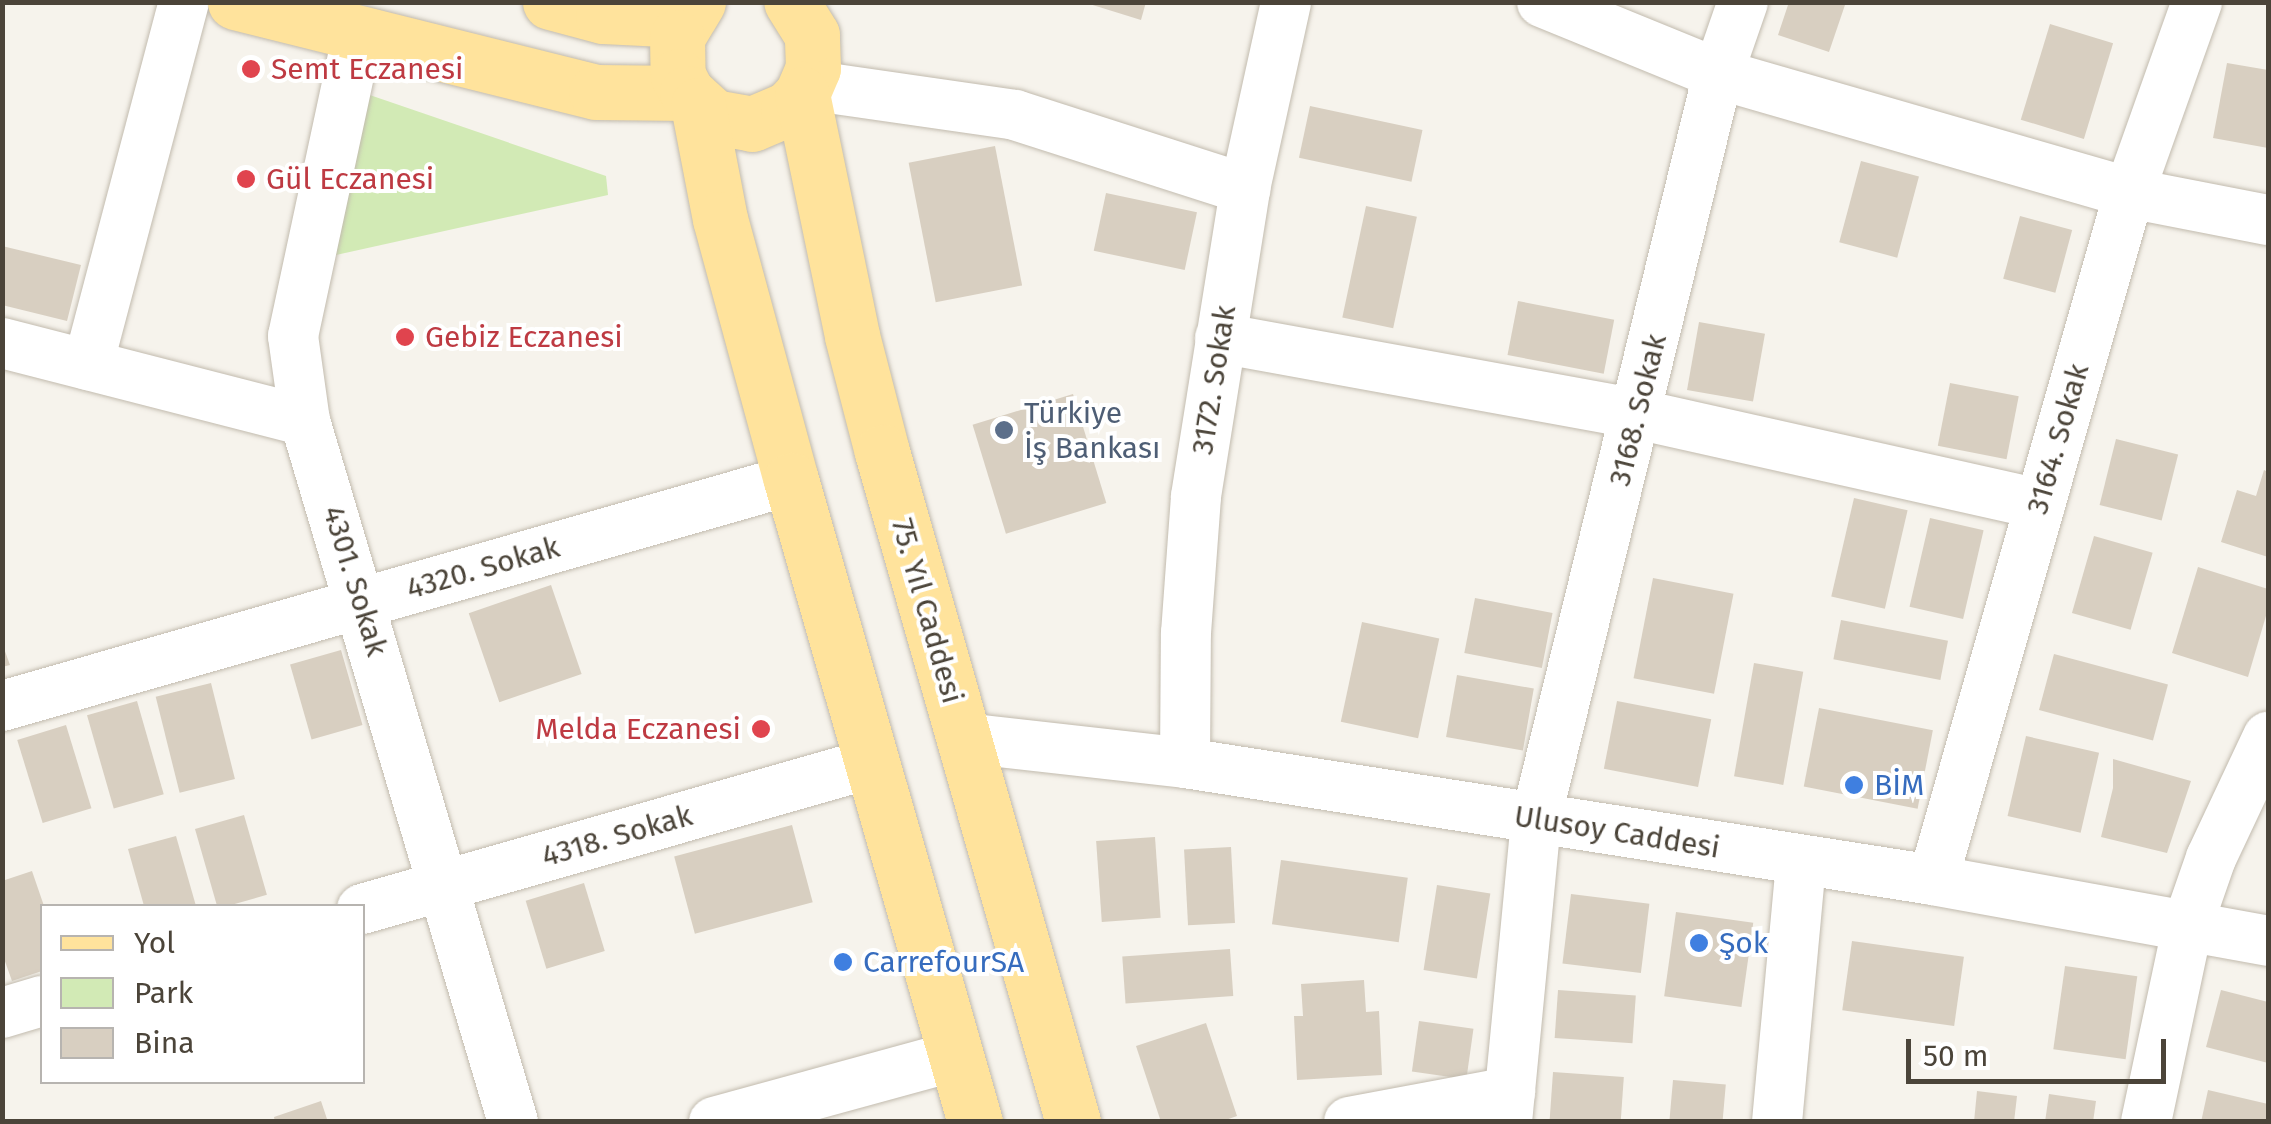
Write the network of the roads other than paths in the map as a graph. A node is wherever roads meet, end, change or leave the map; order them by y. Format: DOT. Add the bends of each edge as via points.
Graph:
graph roads {
  1 [pos="184,2"];
  2 [pos="235,2"];
  3 [pos="550,2"];
  4 [pos="1286,2"];
  5 [pos="1542,2"];
  6 [pos="1743,2"];
  7 [pos="2198,2"];
  8 [pos="793,4"];
  9 [pos="692,8"];
  10 [pos="358,33"];
  11 [pos="1718,74"];
  12 [pos="805,90"];
  13 [pos="692,99"];
  14 [pos="1245,189"];
  15 [pos="2129,193"];
  16 [pos="2268,220"];
  17 [pos="1220,338"];
  18 [pos="2,343"];
  19 [pos="88,365"];
  20 [pos="1637,414"];
  21 [pos="305,420"];
  22 [pos="791,480"];
  23 [pos="2040,504"];
  24 [pos="362,602"];
  25 [pos="2,706"];
  26 [pos="2268,736"];
  27 [pos="964,738"];
  28 [pos="872,763"];
  29 [pos="1185,763"];
  30 [pos="1536,819"];
  31 [pos="1802,861"];
  32 [pos="1933,880"];
  33 [pos="444,885"];
  34 [pos="365,908"];
  35 [pos="2188,924"];
  36 [pos="2268,941"];
  37 [pos="40,1002"];
  38 [pos="2,1013"];
  39 [pos="956,1056"];
  40 [pos="1508,1106"];
  41 [pos="512,1122"];
  42 [pos="714,1122"];
  43 [pos="975,1122"];
  44 [pos="1073,1122"];
  45 [pos="1349,1122"];
  46 [pos="1777,1122"];
  47 [pos="2146,1122"];
  1 -- 19 [label="street"];
  2 -- 10 [label="main road"];
  3 -- 9 [label="main road" via="603,16"];
  4 -- 14 [label="street, 3172. Sokak"];
  5 -- 11 [label="street"];
  6 -- 11 [label="street, 3168. Sokak"];
  7 -- 15 [label="street, 3164. Sokak"];
  8 -- 12 [label="main road, 75. Yıl Caddesi" via="812,35"];
  9 -- 13 [label="main road" via="675,57"];
  10 -- 13 [label="main road" via="596,92"];
  10 -- 21 [label="street, 4301. Sokak" via="293,336"];
  11 -- 15 [label="street"];
  11 -- 20 [label="street, 3168. Sokak"];
  12 -- 13 [label="main road" via="788,109 752,124 714,117"];
  12 -- 14 [label="street" via="1015,115"];
  12 -- 27 [label="main road, 75. Yıl Caddesi" via="852,336"];
  13 -- 22 [label="main road"];
  14 -- 17 [label="street, 3172. Sokak"];
  15 -- 16 [label="street"];
  15 -- 23 [label="street, 3164. Sokak"];
  17 -- 20 [label="street"];
  17 -- 29 [label="street, 3172. Sokak" via="1196,496"];
  18 -- 19 [label="street"];
  19 -- 21 [label="street"];
  20 -- 23 [label="street"];
  20 -- 30 [label="street, 3168. Sokak"];
  21 -- 24 [label="street, 4301. Sokak"];
  22 -- 24 [label="street, 4320. Sokak"];
  22 -- 28 [label="main road"];
  23 -- 32 [label="street, 3164. Sokak"];
  24 -- 25 [label="street, 4320. Sokak"];
  24 -- 33 [label="street, 4301. Sokak"];
  26 -- 35 [label="street"];
  27 -- 29 [label="street, Ulusoy Caddesi"];
  27 -- 44 [label="main road, 75. Yıl Caddesi"];
  28 -- 33 [label="street, 4318. Sokak"];
  28 -- 39 [label="main road"];
  29 -- 30 [label="street, Ulusoy Caddesi"];
  30 -- 31 [label="street, Ulusoy Caddesi"];
  30 -- 40 [label="street, 3168. Sokak"];
  31 -- 32 [label="street, Ulusoy Caddesi"];
  31 -- 46 [label="street"];
  32 -- 35 [label="street, Ulusoy Caddesi"];
  33 -- 34 [label="street, 4318. Sokak"];
  33 -- 41 [label="street, 4301. Sokak"];
  35 -- 36 [label="street, Ulusoy Caddesi"];
  35 -- 47 [label="street"];
  37 -- 38 [label="street"];
  39 -- 42 [label="street"];
  39 -- 43 [label="main road"];
  40 -- 45 [label="street"];
}
